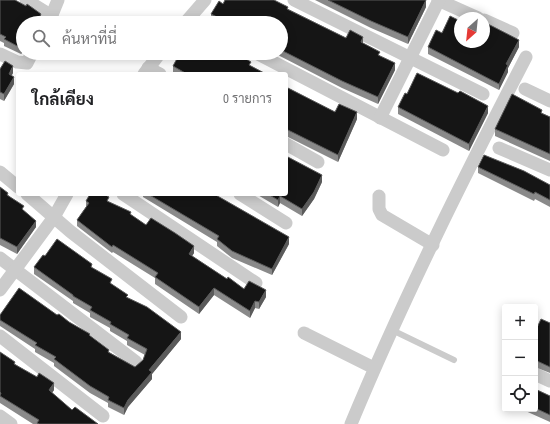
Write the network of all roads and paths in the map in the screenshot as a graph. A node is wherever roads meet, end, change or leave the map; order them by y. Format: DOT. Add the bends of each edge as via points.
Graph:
graph roads {
  1 [pos="26,0"];
  2 [pos="58,0"];
  3 [pos="205,0"];
  4 [pos="294,0"];
  5 [pos="439,0"];
  6 [pos="465,12"];
  7 [pos="45,16"];
  8 [pos="52,16"];
  9 [pos="194,16"];
  10 [pos="490,23"];
  11 [pos="513,33"];
  12 [pos="0,54"];
  13 [pos="526,57"];
  14 [pos="411,58"];
  15 [pos="28,60"];
  16 [pos="155,60"];
  17 [pos="269,60"];
  18 [pos="146,71"];
  19 [pos="525,89"];
  20 [pos="483,94"];
  21 [pos="550,101"];
  22 [pos="380,118"];
  23 [pos="288,145"];
  24 [pos="499,148"];
  25 [pos="444,150"];
  26 [pos="318,162"];
  27 [pos="550,170"];
  28 [pos="0,172"];
  29 [pos="16,185"];
  30 [pos="29,196"];
  31 [pos="66,196"];
  32 [pos="126,196"];
  33 [pos="243,196"];
  34 [pos="379,196"];
  35 [pos="54,217"];
  36 [pos="286,223"];
  37 [pos="433,245"];
  38 [pos="0,258"];
  39 [pos="15,270"];
  40 [pos="256,284"];
  41 [pos="0,290"];
  42 [pos="180,317"];
  43 [pos="392,330"];
  44 [pos="304,333"];
  45 [pos="0,336"];
  46 [pos="454,360"];
  47 [pos="136,362"];
  48 [pos="374,368"];
  49 [pos="538,375"];
  50 [pos="550,381"];
  51 [pos="0,416"];
  52 [pos="103,416"];
  53 [pos="11,424"];
  54 [pos="351,424"];
  1 -- 7 [label="street"];
  2 -- 8 [label="street"];
  3 -- 9 [label="street"];
  4 -- 14 [label="street"];
  5 -- 6 [label="street"];
  5 -- 14 [label="street"];
  10 -- 11 [label="street"];
  12 -- 15 [label="street" via="17,62 27,63"];
  13 -- 37 [label="street" via="488,129"];
  14 -- 20 [label="street"];
  14 -- 22 [label="street"];
  16 -- 18 [label="street"];
  17 -- 22 [label="street"];
  19 -- 21 [label="street"];
  22 -- 25 [label="street"];
  23 -- 26 [label="street"];
  24 -- 27 [label="street"];
  28 -- 29 [label="street"];
  30 -- 35 [label="street"];
  31 -- 35 [label="street"];
  32 -- 40 [label="street"];
  33 -- 36 [label="street"];
  34 -- 37 [label="street" via="382,215"];
  35 -- 39 [label="street"];
  35 -- 42 [label="street"];
  37 -- 43 [label="street"];
  38 -- 39 [label="street"];
  39 -- 41 [label="street"];
  39 -- 47 [label="street"];
  43 -- 46 [label="lane"];
  43 -- 48 [label="street"];
  44 -- 48 [label="street"];
  45 -- 52 [label="street"];
  48 -- 54 [label="street"];
  49 -- 50 [label="street"];
  51 -- 53 [label="street"];
}
